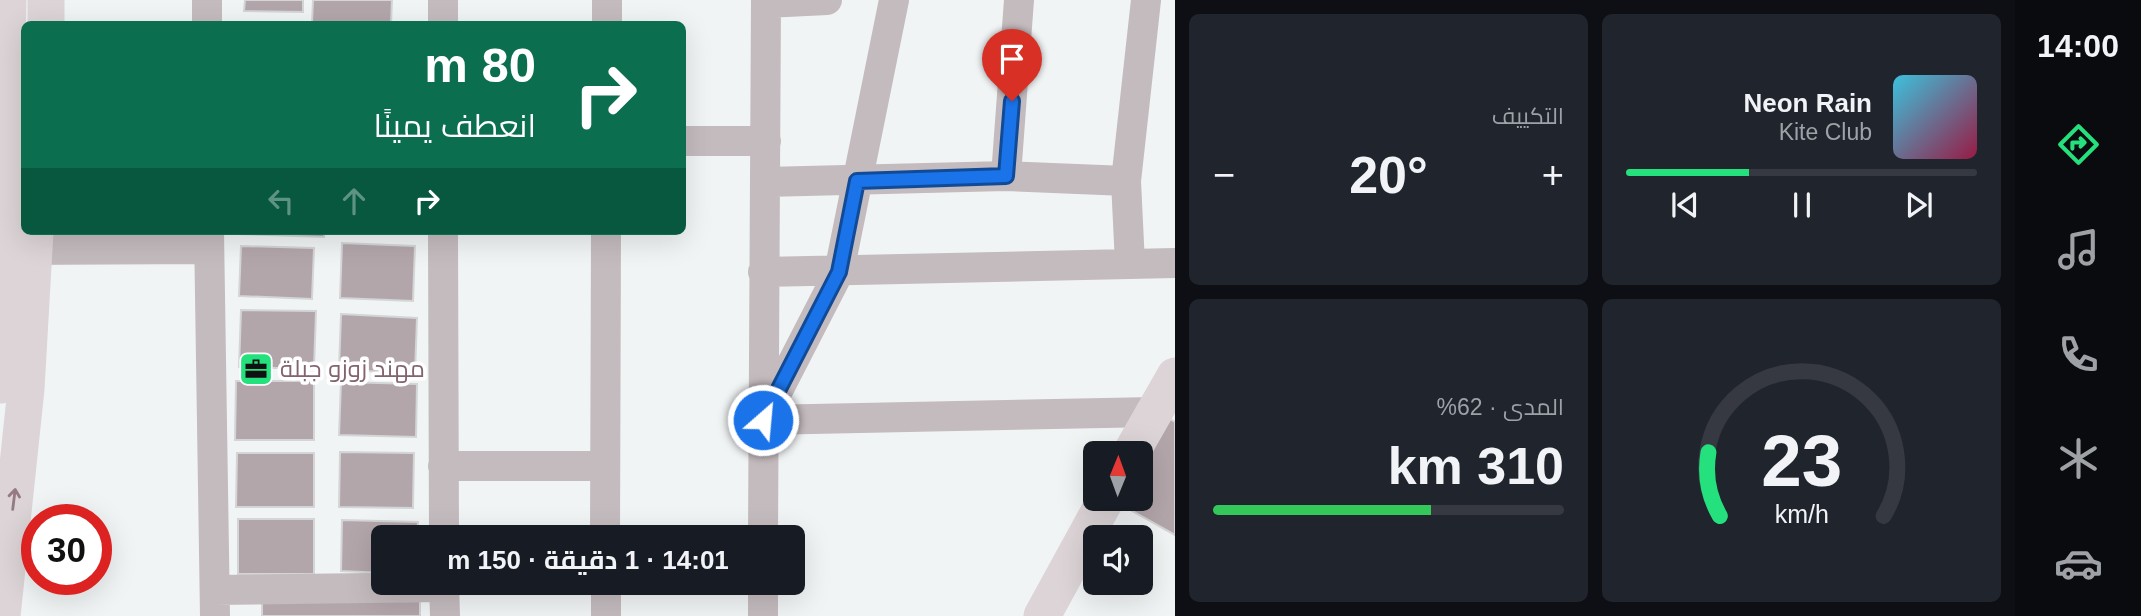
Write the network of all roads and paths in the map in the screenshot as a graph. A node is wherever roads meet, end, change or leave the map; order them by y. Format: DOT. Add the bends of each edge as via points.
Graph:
graph roads {
  1 [pos="8,0"];
  2 [pos="47,0"];
  3 [pos="207,0"];
  4 [pos="443,0"];
  5 [pos="607,0"];
  6 [pos="827,0"];
  7 [pos="894,0"];
  8 [pos="1019,0"];
  9 [pos="1146,0"];
  10 [pos="766,1"];
  11 [pos="46,21"];
  12 [pos="207,21"];
  13 [pos="443,21"];
  14 [pos="607,21"];
  15 [pos="686,141"];
  16 [pos="766,141"];
  17 [pos="1006,176"];
  18 [pos="857,181"];
  19 [pos="1126,181"];
  20 [pos="765,183"];
  21 [pos="21,218"];
  22 [pos="443,235"];
  23 [pos="606,235"];
  24 [pos="209,240"];
  25 [pos="26,243"];
  26 [pos="1175,263"];
  27 [pos="1130,264"];
  28 [pos="764,272"];
  29 [pos="839,272"];
  30 [pos="1175,376"];
  31 [pos="0,385"];
  32 [pos="1154,412"];
  33 [pos="763,420"];
  34 [pos="1138,441"];
  35 [pos="443,466"];
  36 [pos="604,466"];
  37 [pos="1099,511"];
  38 [pos="444,525"];
  39 [pos="605,525"];
  40 [pos="763,525"];
  41 [pos="444,595"];
  42 [pos="606,595"];
  43 [pos="763,595"];
  44 [pos="215,603"];
  45 [pos="2,616"];
  46 [pos="606,616"];
  47 [pos="763,616"];
  48 [pos="1042,616"];
  1 -- 21 [label="main road" via="5,138"];
  2 -- 11 [label="main road"];
  3 -- 12 [label="street"];
  4 -- 13 [label="street"];
  5 -- 14 [label="street"];
  6 -- 10 [label="street"];
  7 -- 18 [label="street"];
  8 -- 17 [label="street"];
  9 -- 19 [label="street"];
  10 -- 16 [label="street"];
  15 -- 16 [label="street"];
  16 -- 20 [label="street"];
  17 -- 18 [label="street"];
  17 -- 19 [label="street"];
  18 -- 20 [label="street"];
  18 -- 29 [label="street"];
  19 -- 27 [label="street"];
  20 -- 28 [label="street"];
  22 -- 35 [label="street"];
  23 -- 36 [label="street"];
  24 -- 25 [label="street"];
  24 -- 44 [label="street"];
  25 -- 31 [label="main road"];
  45 -- 25 [label="main road, one-way" via="26,389"];
  26 -- 27 [label="street"];
  27 -- 29 [label="street"];
  28 -- 29 [label="street"];
  28 -- 33 [label="street"];
  29 -- 33 [label="street"];
  30 -- 32 [label="main road"];
  32 -- 33 [label="street"];
  32 -- 34 [label="main road"];
  33 -- 40 [label="street"];
  35 -- 36 [label="street"];
  35 -- 38 [label="street"];
  36 -- 39 [label="street"];
  37 -- 48 [label="main road"];
  41 -- 44 [label="street"];
  42 -- 46 [label="street"];
  43 -- 47 [label="street"];
}
